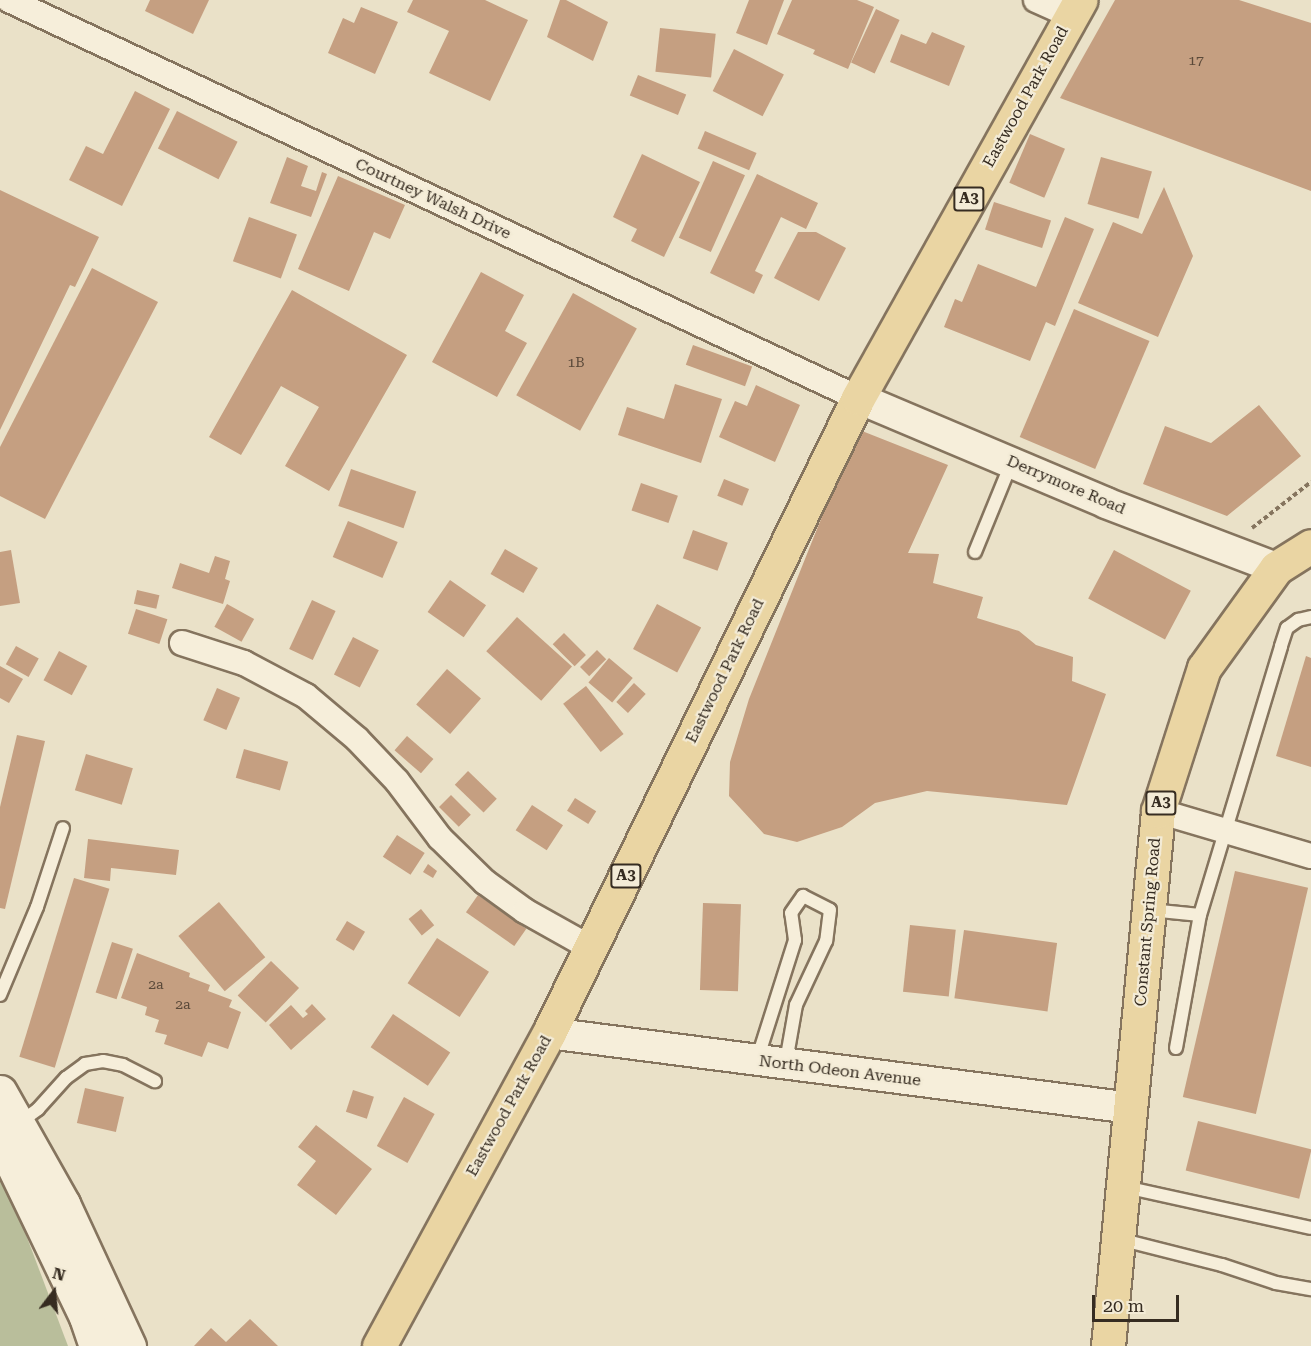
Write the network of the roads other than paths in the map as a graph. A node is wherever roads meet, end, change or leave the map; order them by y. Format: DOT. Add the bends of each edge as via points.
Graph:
graph roads {
  1 [pos="9,0"];
  2 [pos="1036,0"];
  3 [pos="1076,8"];
  4 [pos="858,398"];
  5 [pos="1011,463"];
  6 [pos="1311,546"];
  7 [pos="975,552"];
  8 [pos="1276,568"];
  9 [pos="1311,617"];
  10 [pos="182,643"];
  11 [pos="1158,811"];
  12 [pos="63,828"];
  13 [pos="1224,831"];
  14 [pos="1311,856"];
  15 [pos="1149,910"];
  16 [pos="1200,915"];
  17 [pos="591,948"];
  18 [pos="0,995"];
  19 [pos="549,1033"];
  20 [pos="1176,1048"];
  21 [pos="771,1062"];
  22 [pos="155,1081"];
  23 [pos="0,1092"];
  24 [pos="1131,1108"];
  25 [pos="9,1131"];
  26 [pos="1124,1187"];
  27 [pos="1311,1228"];
  28 [pos="1118,1238"];
  29 [pos="1311,1289"];
  30 [pos="96,1346"];
  31 [pos="129,1346"];
  32 [pos="379,1346"];
  33 [pos="1108,1346"];
  1 -- 4 [label="street, Courtney Walsh Drive"];
  2 -- 3 [label="street"];
  3 -- 4 [label="main road, Eastwood Park Road / A3"];
  4 -- 5 [label="street, Derrymore Road"];
  4 -- 17 [label="main road, Eastwood Park Road / A3"];
  5 -- 7 [label="lane"];
  5 -- 8 [label="street, Derrymore Road"];
  6 -- 8 [label="main road, Constant Spring Road / A3"];
  8 -- 11 [label="main road, Constant Spring Road / A3" via="1204,668"];
  9 -- 13 [label="lane" via="1287,628"];
  10 -- 17 [label="street" via="244,663 306,696 357,739 440,838 485,882 525,911"];
  11 -- 13 [label="street"];
  11 -- 15 [label="main road, Constant Spring Road / A3"];
  12 -- 18 [label="lane" via="37,907"];
  13 -- 14 [label="street"];
  13 -- 16 [label="lane"];
  15 -- 16 [label="lane"];
  15 -- 24 [label="main road, Constant Spring Road / A3"];
  16 -- 20 [label="lane"];
  17 -- 19 [label="main road, Eastwood Park Road / A3"];
  19 -- 21 [label="street, North Odeon Avenue"];
  19 -- 32 [label="main road, Eastwood Park Road / A3"];
  21 -- 21 [label="lane" via="826,941 830,910 803,896 791,913 795,940"];
  21 -- 24 [label="street, North Odeon Avenue"];
  22 -- 25 [label="lane" via="123,1065 103,1061 85,1064"];
  23 -- 25 [label="main road"];
  24 -- 26 [label="main road, Constant Spring Road / A3"];
  25 -- 30 [label="main road"];
  25 -- 31 [label="main road" via="63,1204"];
  26 -- 27 [label="lane"];
  26 -- 28 [label="main road, Constant Spring Road / A3"];
  28 -- 29 [label="lane" via="1276,1283"];
  28 -- 33 [label="main road, Constant Spring Road / A3"];
}
